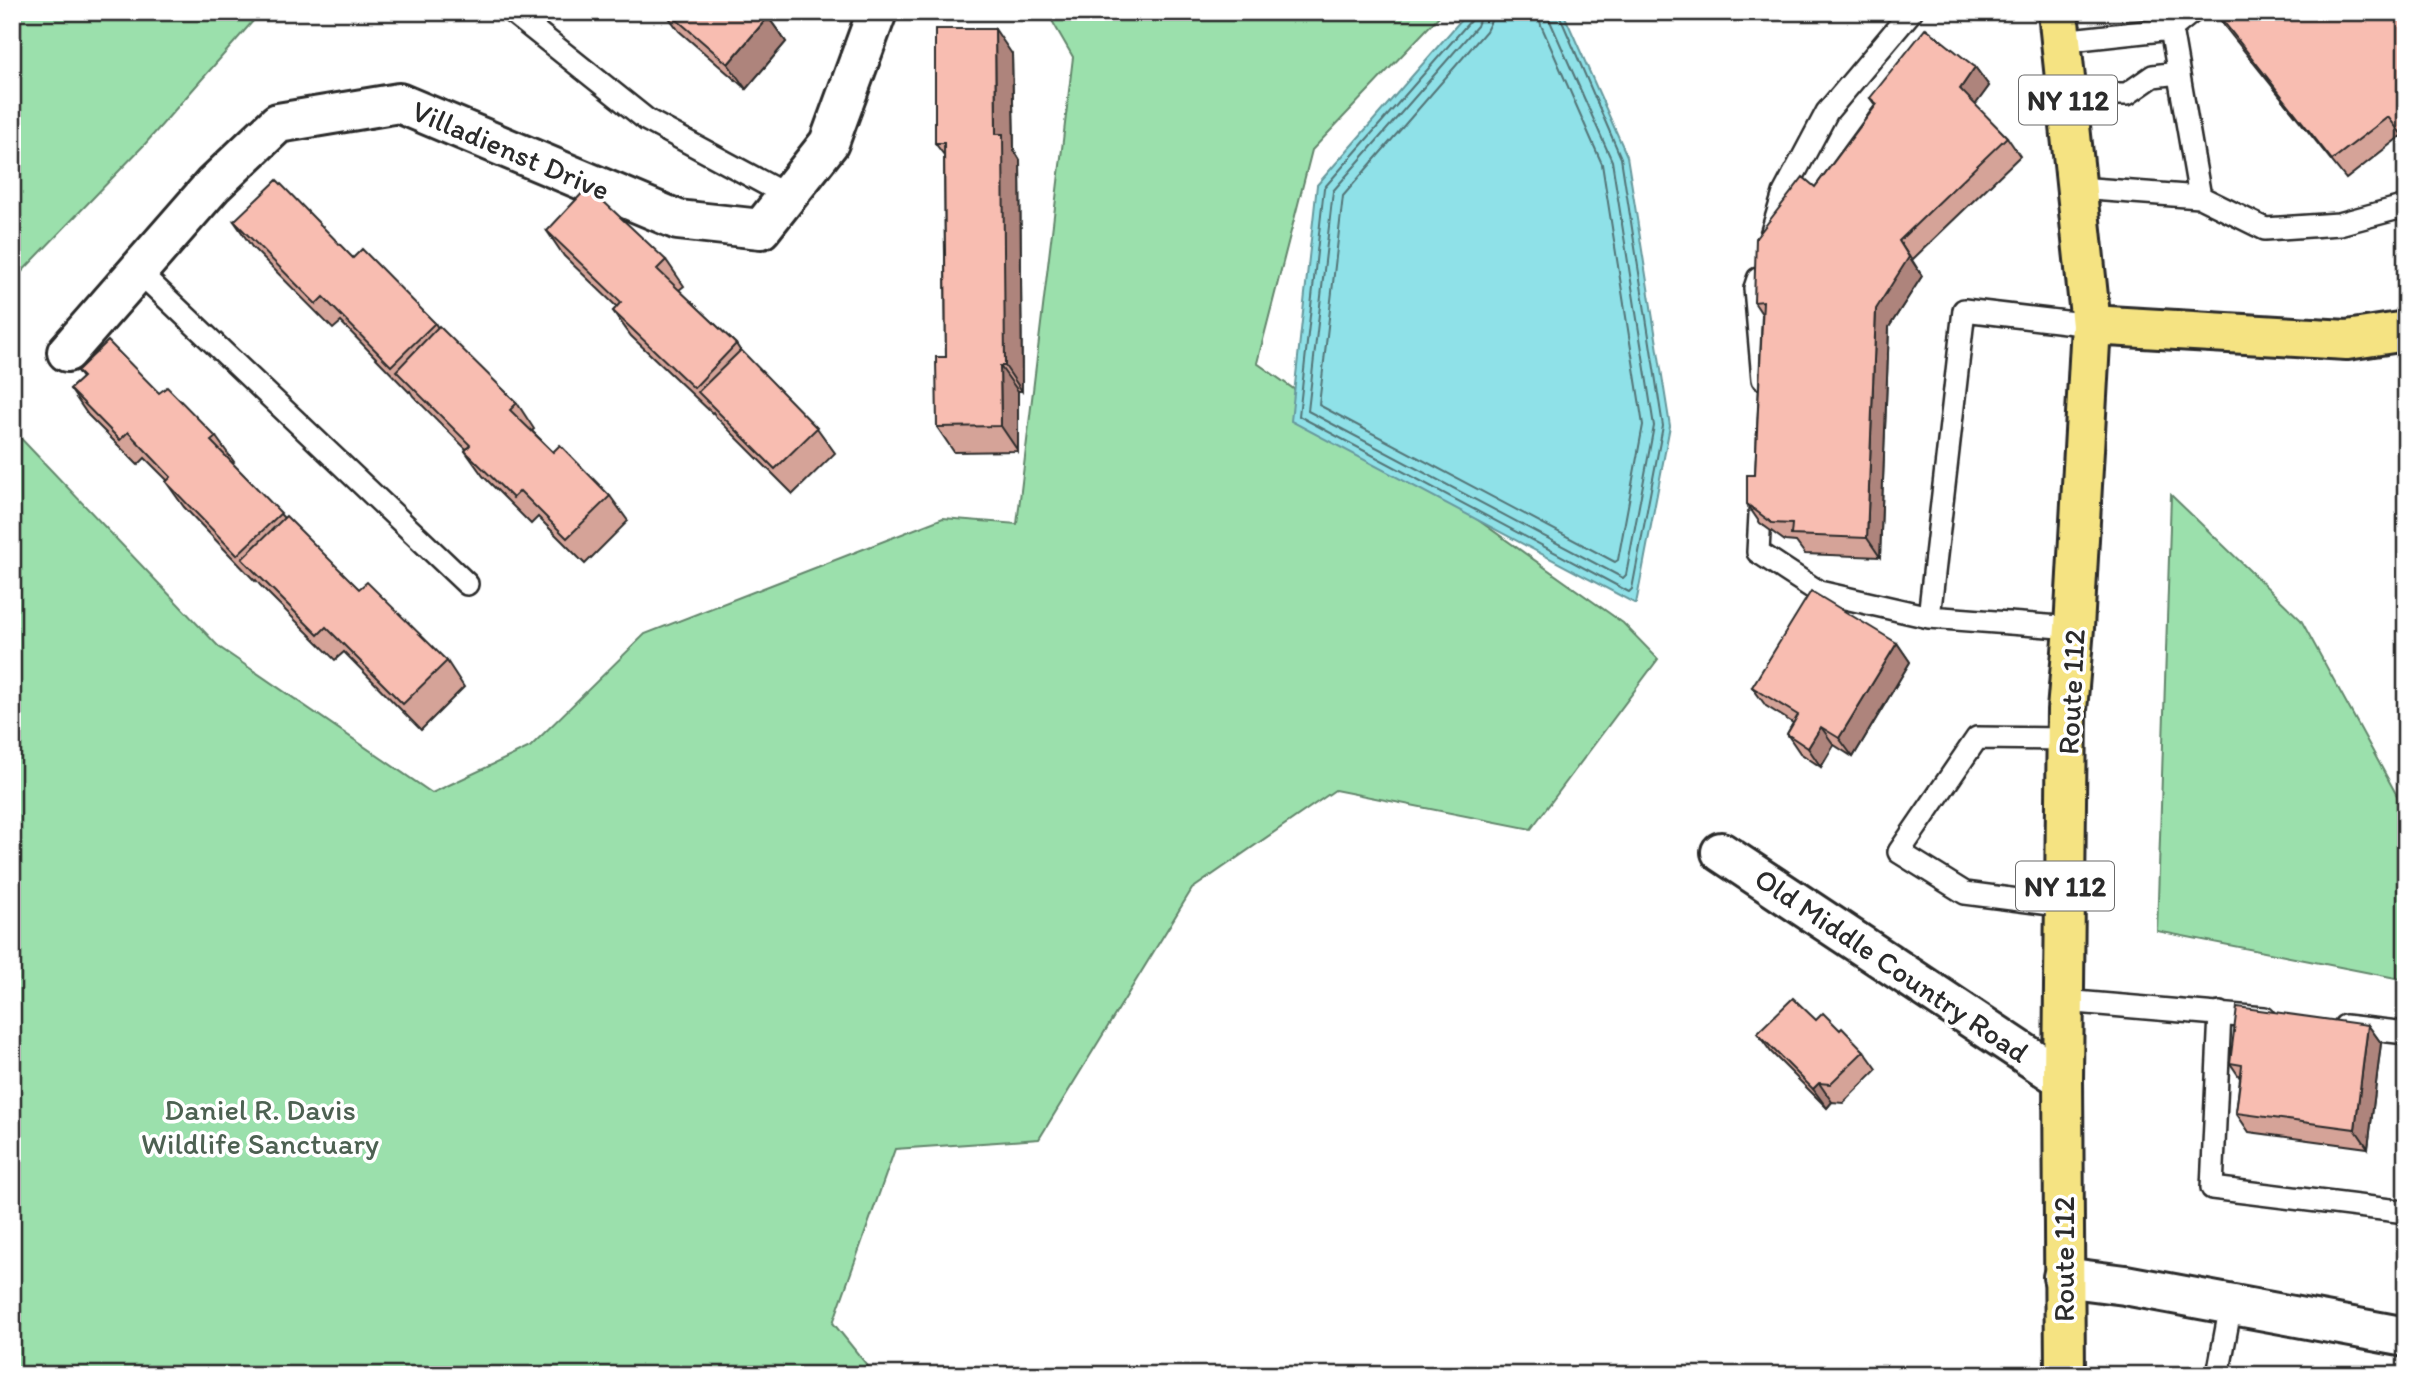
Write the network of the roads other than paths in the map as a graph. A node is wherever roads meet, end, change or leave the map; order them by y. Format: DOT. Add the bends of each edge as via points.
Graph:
graph roads {
  1 [pos="512,12"];
  2 [pos="877,12"];
  3 [pos="1911,12"];
  4 [pos="2192,12"];
  5 [pos="2060,27"];
  6 [pos="2171,29"];
  7 [pos="2179,73"];
  8 [pos="2067,94"];
  9 [pos="2078,188"];
  10 [pos="788,196"];
  11 [pos="2200,197"];
  12 [pos="2406,206"];
  13 [pos="138,271"];
  14 [pos="2091,325"];
  15 [pos="2406,331"];
  16 [pos="67,352"];
  17 [pos="1764,397"];
  18 [pos="1761,475"];
  19 [pos="467,584"];
  20 [pos="1929,617"];
  21 [pos="2074,628"];
  22 [pos="2067,739"];
  23 [pos="1721,852"];
  24 [pos="2065,906"];
  25 [pos="2064,1002"];
  26 [pos="2220,1013"];
  27 [pos="2286,1020"];
  28 [pos="2326,1024"];
  29 [pos="2406,1033"];
  30 [pos="2063,1079"];
  31 [pos="2406,1212"];
  32 [pos="2063,1277"];
  33 [pos="2231,1305"];
  34 [pos="2406,1337"];
  35 [pos="2065,1375"];
  36 [pos="2218,1375"];
  1 -- 10 [label="lane" via="647,120"];
  2 -- 10 [label="street, Villadienst Drive" via="829,144"];
  3 -- 17 [label="lane" via="1826,113 1784,192 1755,288"];
  4 -- 6 [label="lane"];
  5 -- 6 [label="lane"];
  5 -- 8 [label="main road, Route 112 / NY 112"];
  6 -- 7 [label="lane"];
  7 -- 8 [label="lane" via="2153,76 2127,94"];
  7 -- 11 [label="lane"];
  8 -- 9 [label="main road, Route 112 / NY 112"];
  9 -- 11 [label="lane"];
  9 -- 14 [label="main road, Route 112 / NY 112"];
  10 -- 13 [label="street, Villadienst Drive" via="761,229 677,220 399,103 278,123 213,185"];
  11 -- 12 [label="lane" via="2265,229 2339,224"];
  13 -- 16 [label="street, Villadienst Drive"];
  13 -- 19 [label="lane"];
  14 -- 15 [label="main road" via="2347,340"];
  14 -- 20 [label="lane" via="1964,310"];
  14 -- 21 [label="main road, Route 112 / NY 112"];
  18 -- 20 [label="lane" via="1758,552 1819,592"];
  20 -- 21 [label="lane"];
  21 -- 22 [label="main road, Route 112 / NY 112"];
  22 -- 24 [label="main road, Route 112 / NY 112"];
  22 -- 24 [label="lane" via="1977,738 1899,852 1965,893"];
  23 -- 30 [label="street, Old Middle Country Road"];
  24 -- 25 [label="main road, Route 112 / NY 112"];
  25 -- 26 [label="lane"];
  25 -- 30 [label="main road, Route 112 / NY 112"];
  26 -- 27 [label="lane"];
  26 -- 31 [label="lane" via="2212,1188"];
  28 -- 29 [label="lane"];
  30 -- 32 [label="main road, Route 112 / NY 112"];
  32 -- 33 [label="street"];
  32 -- 35 [label="main road, Route 112 / NY 112"];
  33 -- 34 [label="street"];
  33 -- 36 [label="lane"];
}
